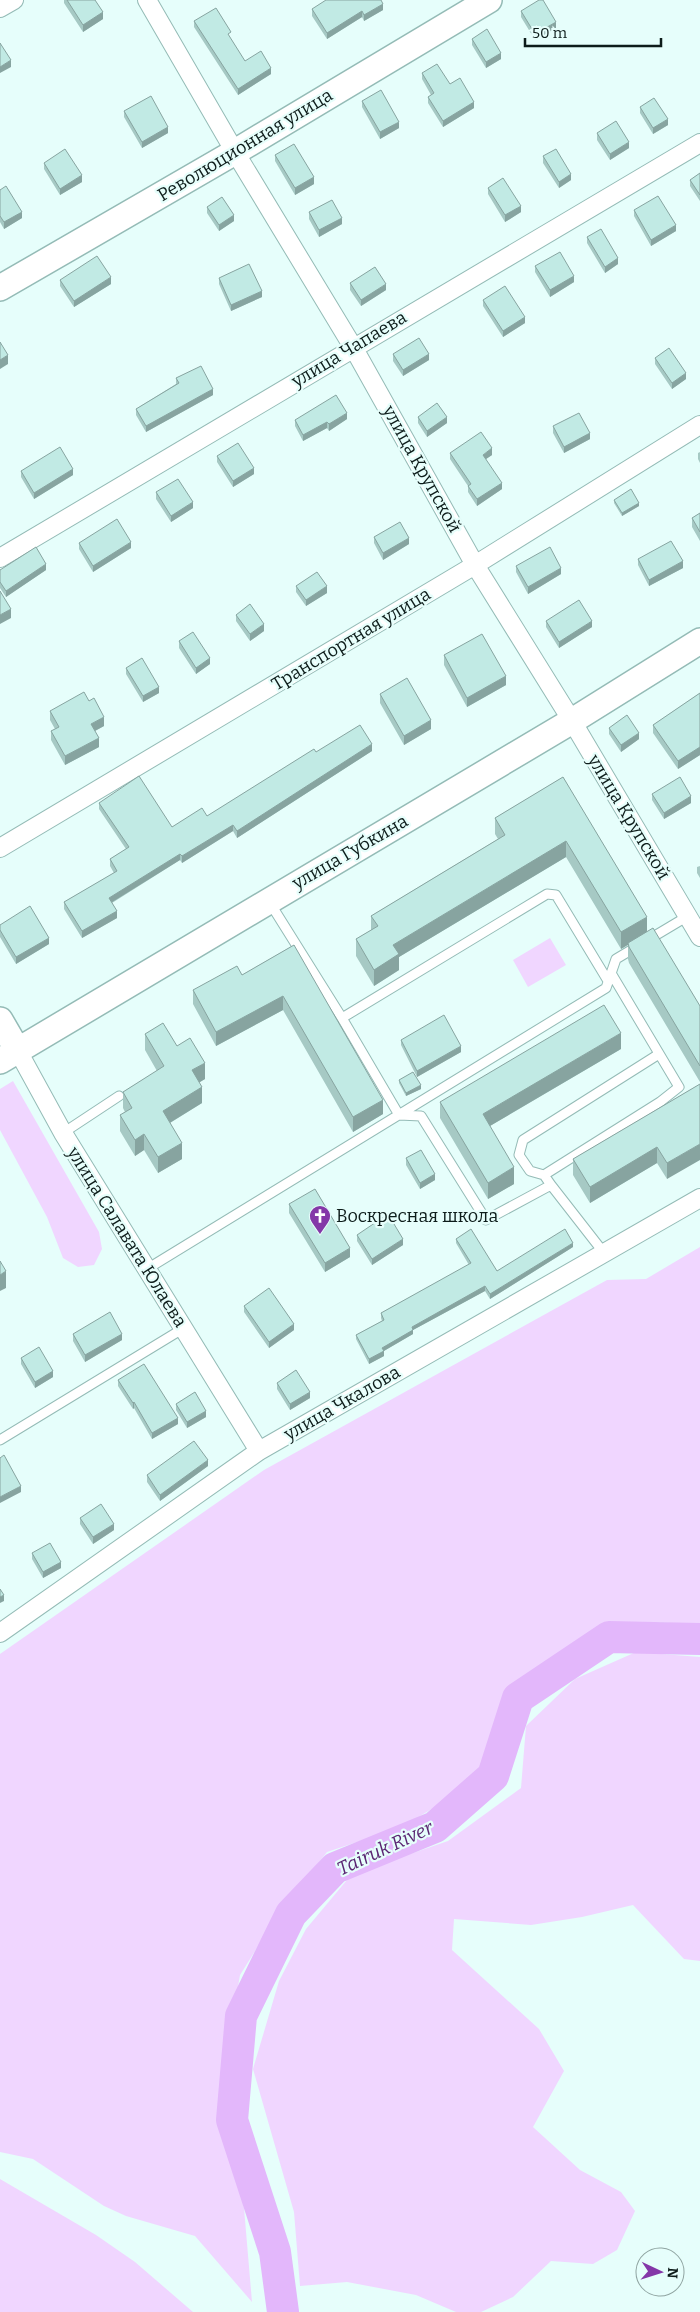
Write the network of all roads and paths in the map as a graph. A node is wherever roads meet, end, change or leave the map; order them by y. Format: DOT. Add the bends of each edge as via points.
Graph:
graph roads {
  1 [pos="14,0"];
  2 [pos="147,0"];
  3 [pos="489,0"];
  4 [pos="0,8"];
  5 [pos="700,143"];
  6 [pos="235,152"];
  7 [pos="0,288"];
  8 [pos="353,346"];
  9 [pos="700,425"];
  10 [pos="0,558"];
  11 [pos="475,565"];
  12 [pos="700,641"];
  13 [pos="572,721"];
  14 [pos="0,848"];
  15 [pos="268,900"];
  16 [pos="688,916"];
  17 [pos="700,937"];
  18 [pos="610,977"];
  19 [pos="342,1018"];
  20 [pos="0,1020"];
  21 [pos="659,1054"];
  22 [pos="9,1056"];
  23 [pos="119,1096"];
  24 [pos="399,1115"];
  25 [pos="63,1133"];
  26 [pos="544,1175"];
  27 [pos="551,1185"];
  28 [pos="700,1198"];
  29 [pos="604,1252"];
  30 [pos="147,1269"];
  31 [pos="184,1328"];
  32 [pos="0,1440"];
  33 [pos="259,1451"];
  34 [pos="0,1633"];
  1 -- 4 [label="street"];
  2 -- 6 [label="street, улица Крупской"];
  3 -- 6 [label="main road, Революционная улица"];
  5 -- 8 [label="street, улица Чапаева"];
  6 -- 7 [label="main road, Революционная улица"];
  6 -- 8 [label="street, улица Крупской"];
  8 -- 10 [label="street, улица Чапаева"];
  8 -- 11 [label="street, улица Крупской"];
  9 -- 11 [label="street, Транспортная улица"];
  11 -- 13 [label="street, улица Крупской"];
  11 -- 14 [label="street, Транспортная улица"];
  12 -- 13 [label="main road, улица Губкина"];
  13 -- 15 [label="main road, улица Губкина"];
  13 -- 16 [label="street, улица Крупской"];
  15 -- 19 [label="lane"];
  15 -- 22 [label="main road, улица Губкина"];
  16 -- 17 [label="street, улица Крупской"];
  16 -- 18 [label="lane" via="616,959"];
  18 -- 19 [label="lane" via="556,895 547,894"];
  18 -- 21 [label="lane"];
  18 -- 24 [label="lane" via="606,988"];
  19 -- 24 [label="lane"];
  20 -- 22 [label="main road, улица Салавата Юлаева"];
  21 -- 26 [label="lane" via="678,1087 660,1102"];
  21 -- 26 [label="lane" via="523,1140 519,1155 530,1171"];
  22 -- 25 [label="street, улица Салавата Юлаева"];
  23 -- 25 [label="lane"];
  24 -- 27 [label="lane" via="422,1116 486,1220"];
  24 -- 30 [label="lane"];
  25 -- 30 [label="street, улица Салавата Юлаева"];
  26 -- 27 [label="lane"];
  27 -- 29 [label="lane"];
  28 -- 29 [label="street, улица Чкалова"];
  29 -- 33 [label="street, улица Чкалова"];
  30 -- 31 [label="street, улица Салавата Юлаева"];
  31 -- 32 [label="lane"];
  31 -- 33 [label="street, улица Салавата Юлаева"];
  33 -- 34 [label="street, улица Чкалова"];
}
